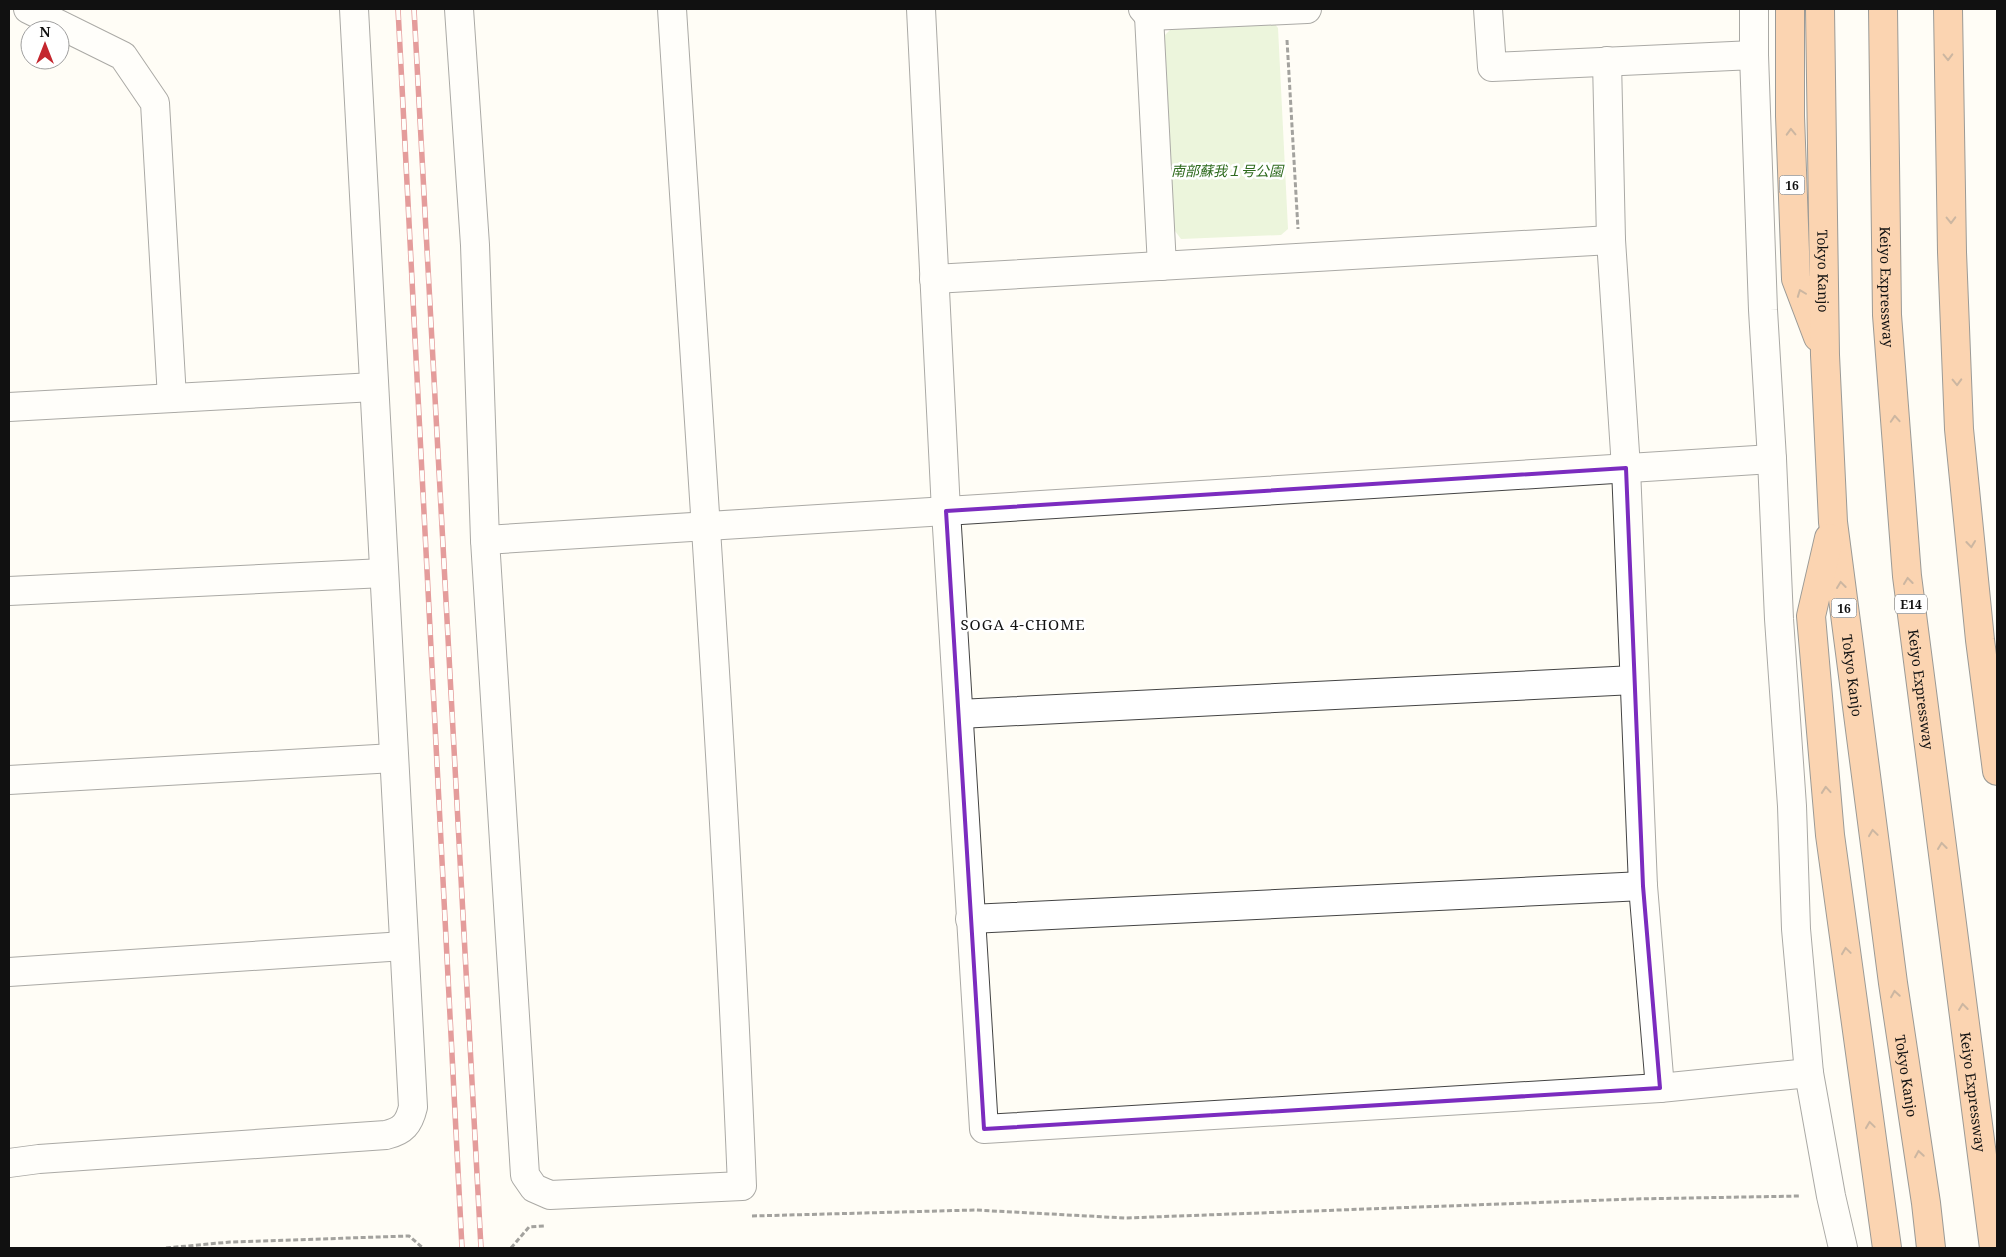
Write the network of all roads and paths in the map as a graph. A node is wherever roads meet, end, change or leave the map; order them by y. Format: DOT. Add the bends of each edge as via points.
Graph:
graph roads {
  1 [pos="28,9"];
  2 [pos="354,9"];
  3 [pos="459,9"];
  4 [pos="676,9"];
  5 [pos="921,9"];
  6 [pos="1296,9"];
  7 [pos="1488,9"];
  8 [pos="1754,9"];
  9 [pos="1790,9"];
  10 [pos="1820,9"];
  11 [pos="1883,9"];
  12 [pos="1948,9"];
  13 [pos="1146,12"];
  14 [pos="1754,55"];
  15 [pos="1607,61"];
  16 [pos="1611,240"];
  17 [pos="1300,258"];
  18 [pos="1162,266"];
  19 [pos="934,279"];
  20 [pos="1825,355"];
  21 [pos="374,387"];
  22 [pos="172,398"];
  23 [pos="9,407"];
  24 [pos="1772,459"];
  25 [pos="1626,468"];
  26 [pos="946,511"];
  27 [pos="1833,522"];
  28 [pos="706,526"];
  29 [pos="485,540"];
  30 [pos="384,573"];
  31 [pos="9,591"];
  32 [pos="1634,680"];
  33 [pos="959,714"];
  34 [pos="394,758"];
  35 [pos="1997,771"];
  36 [pos="9,780"];
  37 [pos="1643,886"];
  38 [pos="970,919"];
  39 [pos="404,946"];
  40 [pos="9,972"];
  41 [pos="1809,1074"];
  42 [pos="1660,1088"];
  43 [pos="9,1163"];
  44 [pos="1831,1196"];
  45 [pos="746,1216"];
  46 [pos="549,1226"];
  47 [pos="166,1248"];
  48 [pos="423,1248"];
  49 [pos="511,1248"];
  50 [pos="1842,1248"];
  51 [pos="1887,1248"];
  52 [pos="1931,1248"];
  53 [pos="1994,1248"];
  1 -- 22 [label="street" via="123,56 155,103"];
  2 -- 21 [label="street"];
  3 -- 29 [label="street" via="475,245"];
  4 -- 28 [label="street"];
  5 -- 19 [label="street"];
  6 -- 13 [label="street"];
  6 -- 17 [label="path"];
  7 -- 15 [label="street" via="1492,67"];
  8 -- 14 [label="street"];
  20 -- 9 [label="highway, 16, one-way" via="1796,279"];
  10 -- 20 [label="highway, Tokyo Kanjo / 16"];
  53 -- 11 [label="highway, Keiyo Expressway / E14, one-way" via="1908,576 1887,315"];
  12 -- 35 [label="highway, one-way" via="1959,429"];
  13 -- 18 [label="street"];
  14 -- 15 [label="street"];
  14 -- 24 [label="street"];
  15 -- 16 [label="street"];
  16 -- 17 [label="street"];
  16 -- 25 [label="street"];
  17 -- 18 [label="street"];
  18 -- 19 [label="street"];
  19 -- 26 [label="street"];
  20 -- 27 [label="highway, Tokyo Kanjo / 16"];
  21 -- 22 [label="street"];
  21 -- 30 [label="street"];
  22 -- 23 [label="street"];
  24 -- 25 [label="street"];
  24 -- 41 [label="street" via="1796,929"];
  25 -- 26 [label="street"];
  25 -- 32 [label="street"];
  26 -- 28 [label="street"];
  26 -- 33 [label="street"];
  51 -- 27 [label="highway, one-way" via="1830,835 1811,616"];
  52 -- 27 [label="highway, Tokyo Kanjo / 16, one-way"];
  28 -- 29 [label="street"];
  28 -- 29 [label="street" via="742,1186 550,1195 534,1188 525,1175"];
  30 -- 31 [label="street"];
  30 -- 34 [label="street"];
  32 -- 33 [label="street"];
  32 -- 37 [label="street"];
  33 -- 38 [label="street"];
  34 -- 36 [label="street"];
  34 -- 39 [label="street"];
  37 -- 38 [label="street"];
  37 -- 42 [label="street"];
  38 -- 42 [label="street" via="984,1129"];
  39 -- 40 [label="street"];
  39 -- 43 [label="street" via="413,1107 410,1120 397,1133"];
  41 -- 42 [label="street"];
  41 -- 44 [label="street"];
  44 -- 45 [label="path" via="1634,1199 1125,1218 975,1210"];
  44 -- 50 [label="street"];
  46 -- 49 [label="path" via="529,1227"];
  47 -- 48 [label="path" via="230,1242 409,1236"];
}
